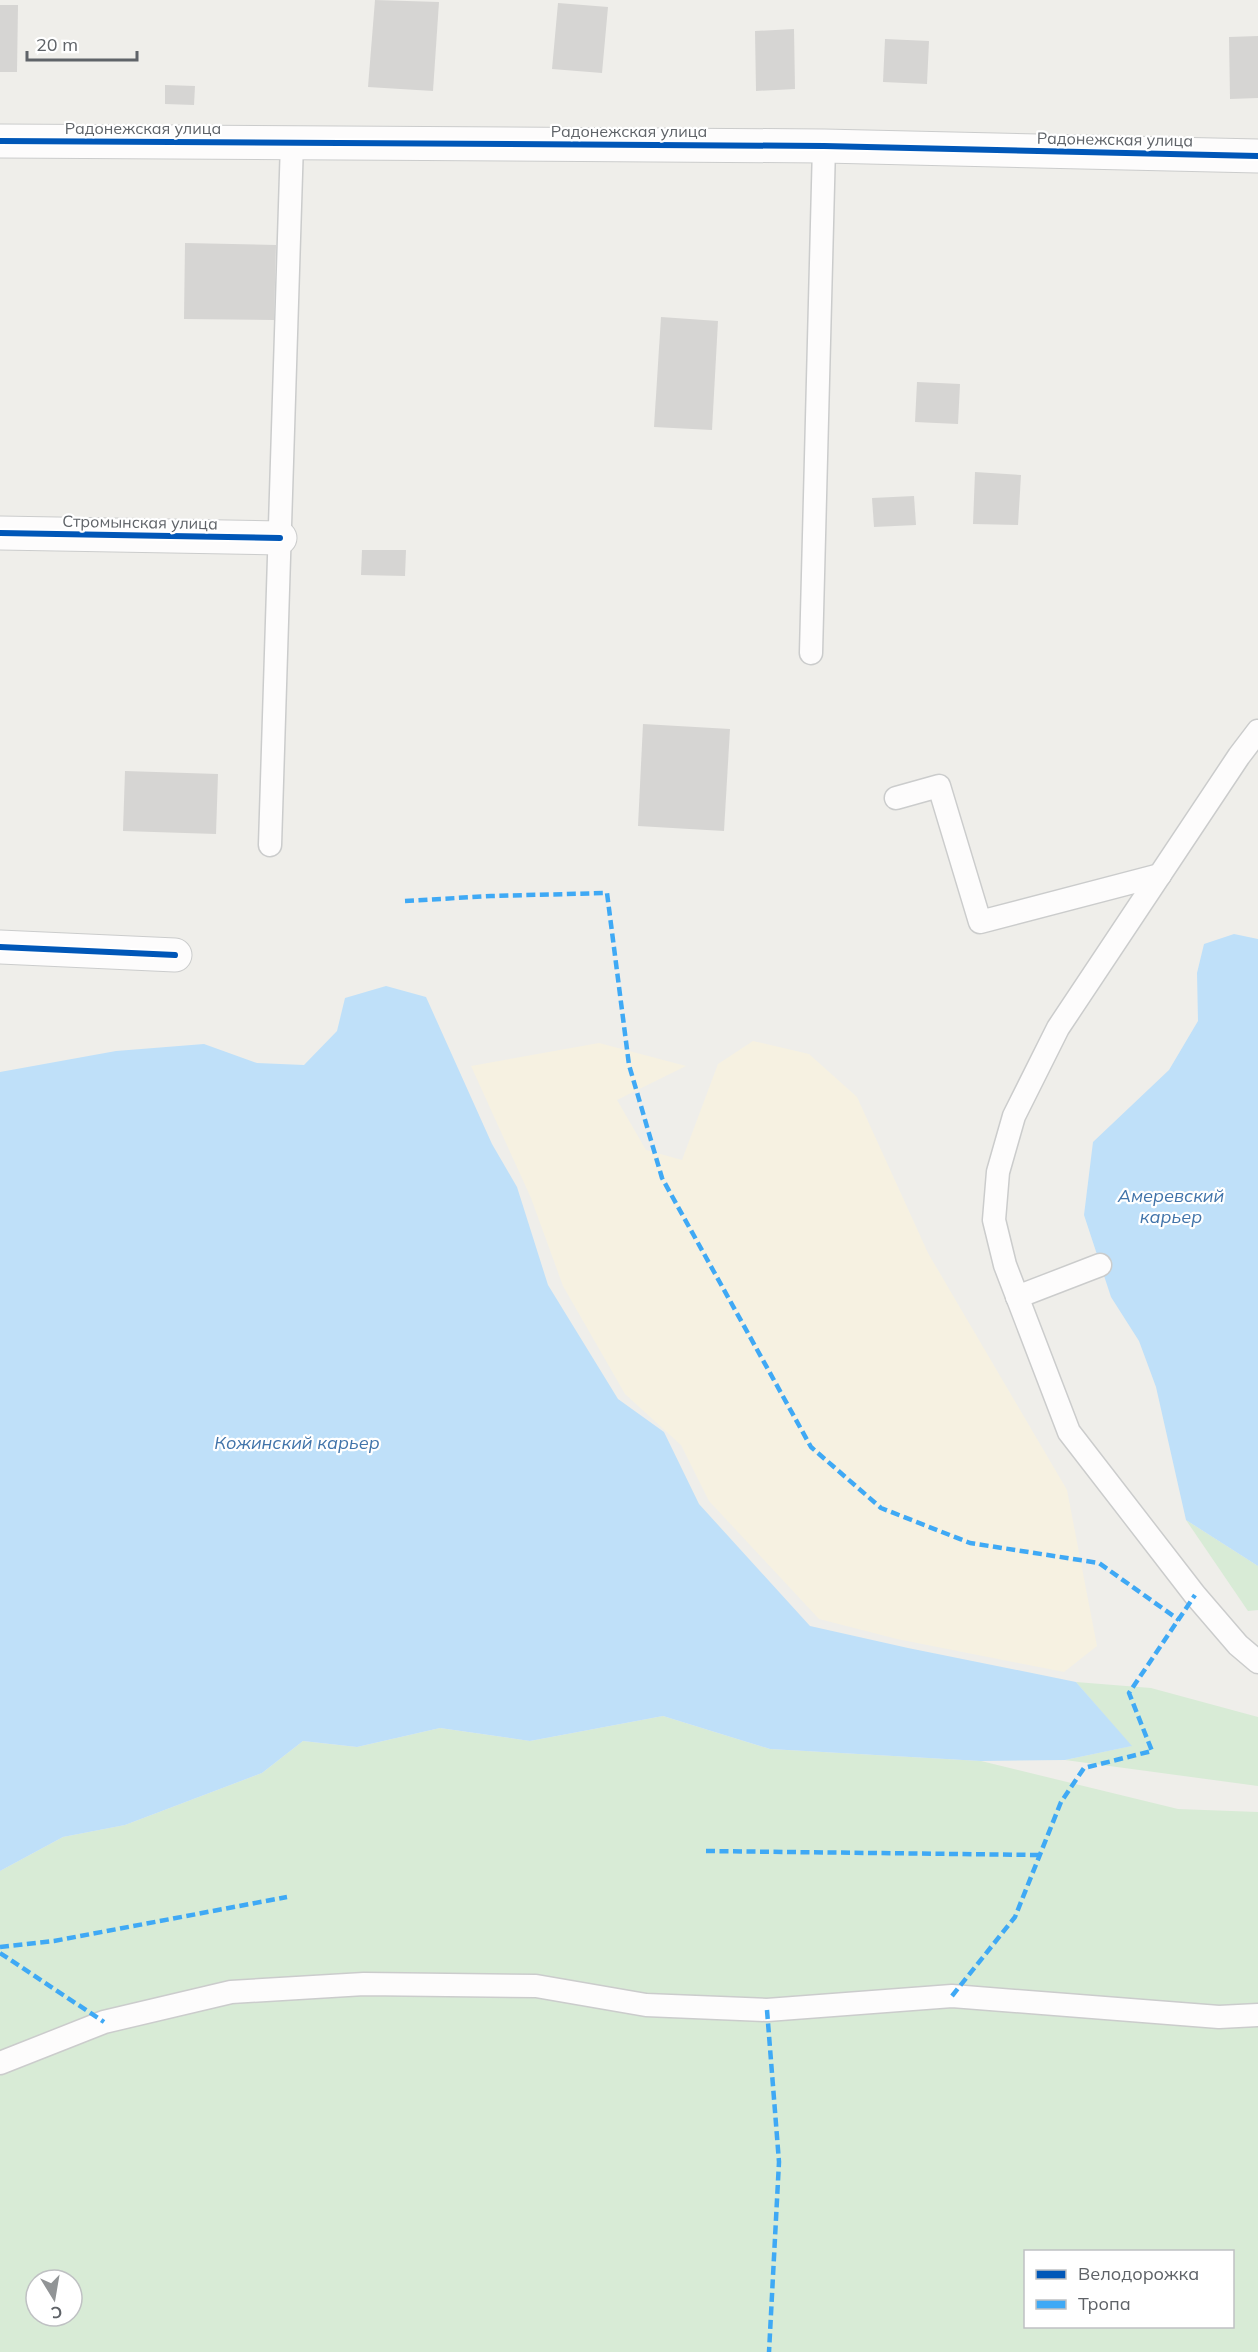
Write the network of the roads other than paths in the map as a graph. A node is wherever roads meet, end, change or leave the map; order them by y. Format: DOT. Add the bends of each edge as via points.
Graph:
graph roads {
  1 [pos="0,141"];
  2 [pos="292,142"];
  3 [pos="824,146"];
  4 [pos="1258,156"];
  5 [pos="0,534"];
  6 [pos="280,538"];
  7 [pos="811,653"];
  8 [pos="1258,731"];
  9 [pos="897,798"];
  10 [pos="270,845"];
  11 [pos="1160,875"];
  12 [pos="0,947"];
  13 [pos="176,955"];
  14 [pos="1100,1265"];
  15 [pos="1017,1297"];
  16 [pos="1258,1662"];
  17 [pos="1258,2015"];
  18 [pos="0,2063"];
  1 -- 2 [label="street, Радонежская улица"];
  2 -- 3 [label="street, Радонежская улица"];
  2 -- 6 [label="lane"];
  3 -- 4 [label="street, Радонежская улица"];
  3 -- 7 [label="lane"];
  5 -- 6 [label="street, Стромынская улица"];
  6 -- 10 [label="lane"];
  8 -- 11 [label="lane"];
  9 -- 11 [label="lane" via="939,786 980,922"];
  11 -- 15 [label="lane" via="1058,1028 1014,1116 998,1172 994,1220"];
  12 -- 13 [label="street"];
  14 -- 15 [label="lane"];
  15 -- 16 [label="lane" via="1069,1432 1195,1595"];
  17 -- 18 [label="lane" via="1219,2017 952,1996 767,2010 646,2006 536,1986 364,1984 231,1992 104,2022"];
}
